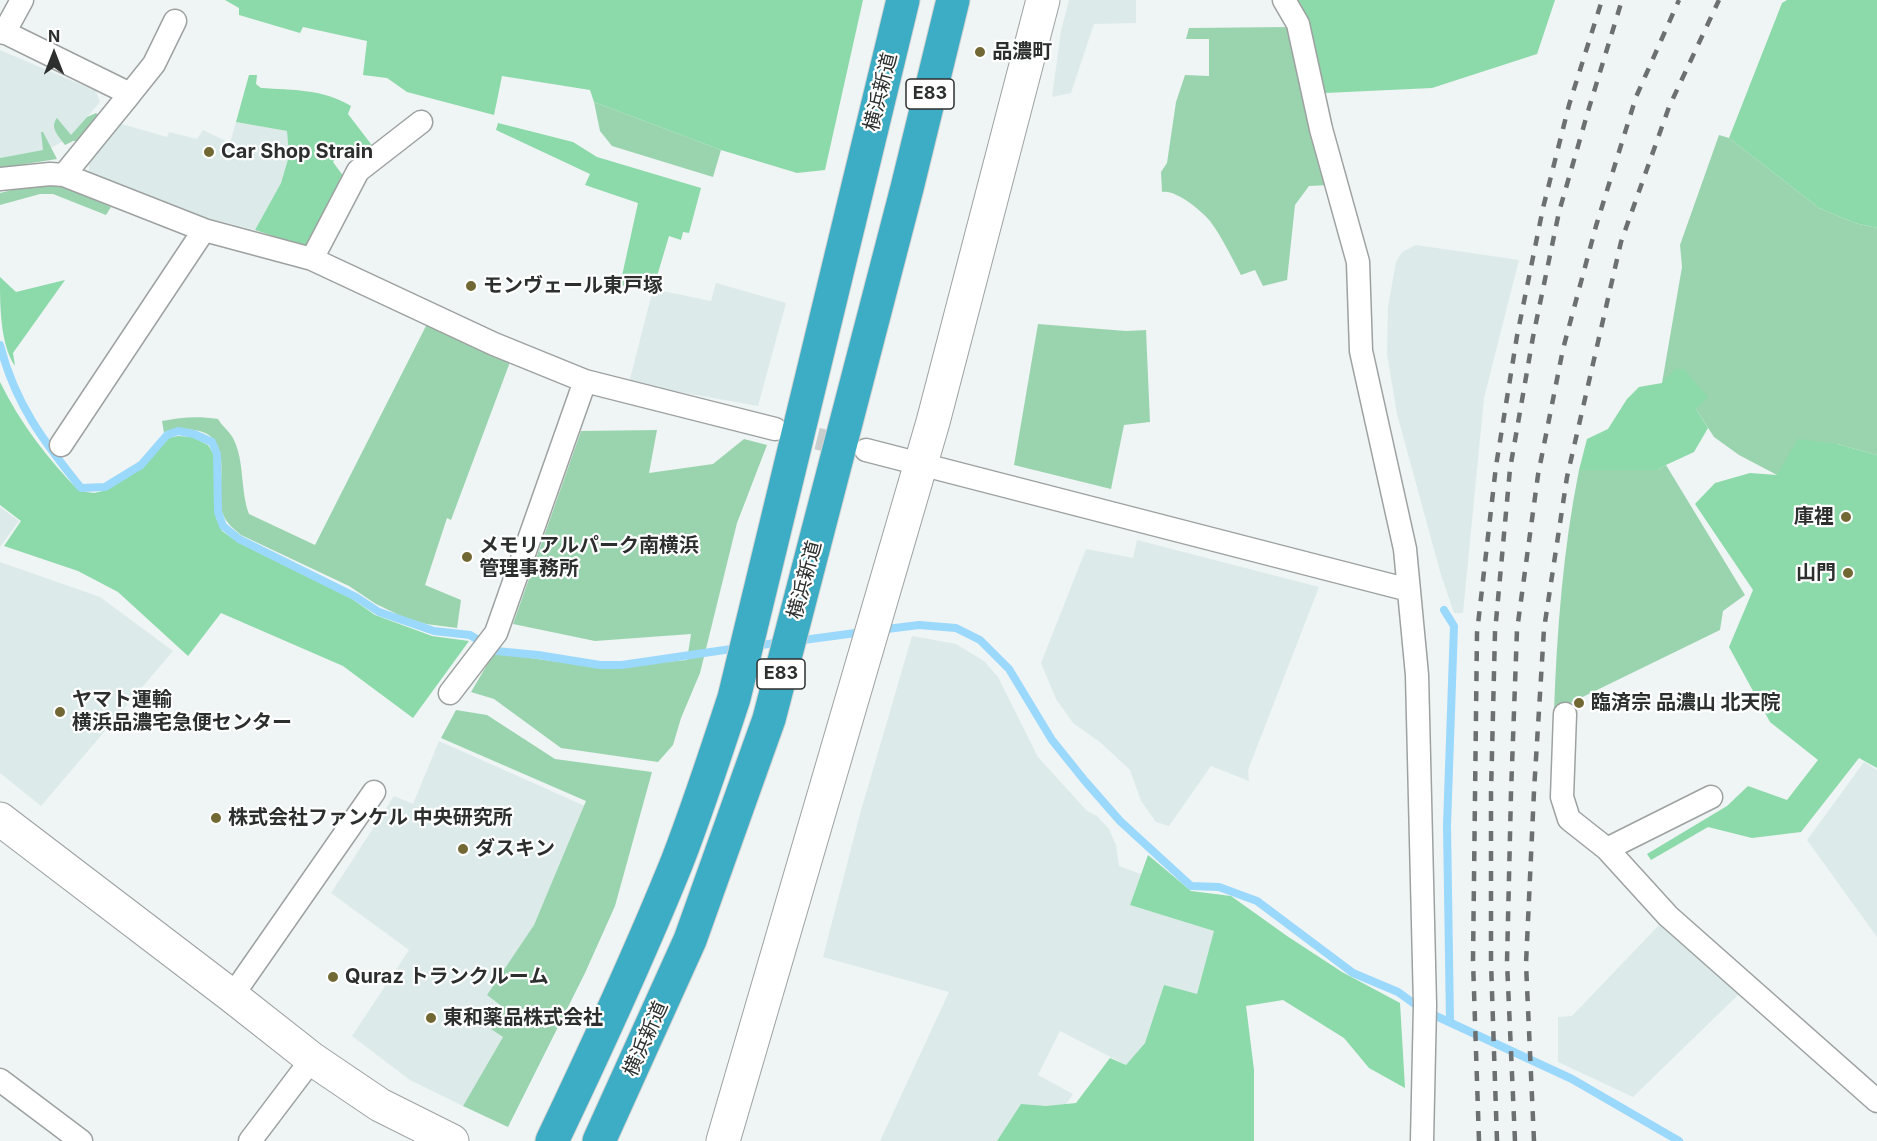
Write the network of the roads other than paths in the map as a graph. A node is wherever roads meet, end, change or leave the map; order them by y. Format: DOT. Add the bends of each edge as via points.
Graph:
graph roads {
  1 [pos="22,0"];
  2 [pos="903,0"];
  3 [pos="953,0"];
  4 [pos="1044,0"];
  5 [pos="1284,0"];
  6 [pos="1305,0"];
  7 [pos="175,21"];
  8 [pos="1298,24"];
  9 [pos="2,32"];
  10 [pos="130,94"];
  11 [pos="421,123"];
  12 [pos="64,175"];
  13 [pos="0,179"];
  14 [pos="204,230"];
  15 [pos="312,259"];
  16 [pos="585,381"];
  17 [pos="775,429"];
  18 [pos="61,445"];
  19 [pos="866,450"];
  20 [pos="921,463"];
  21 [pos="1409,590"];
  22 [pos="450,693"];
  23 [pos="1564,714"];
  24 [pos="374,792"];
  25 [pos="1712,797"];
  26 [pos="0,819"];
  27 [pos="1607,849"];
  28 [pos="232,996"];
  29 [pos="312,1059"];
  30 [pos="2,1085"];
  31 [pos="1877,1101"];
  32 [pos="81,1141"];
  33 [pos="250,1141"];
  34 [pos="452,1141"];
  35 [pos="552,1141"];
  36 [pos="599,1141"];
  37 [pos="723,1141"];
  38 [pos="1422,1141"];
  1 -- 9 [label="street"];
  2 -- 35 [label="highway, 横浜新道 / E83" via="734,698 677,862"];
  3 -- 36 [label="highway, 横浜新道 / E83" via="769,719 690,940"];
  4 -- 20 [label="street"];
  5 -- 8 [label="street"];
  6 -- 8 [label="street"];
  7 -- 10 [label="street" via="154,64"];
  8 -- 21 [label="street" via="1321,129 1358,262 1361,351 1405,549"];
  9 -- 10 [label="street"];
  10 -- 12 [label="street"];
  11 -- 15 [label="street" via="358,171"];
  12 -- 13 [label="street"];
  12 -- 14 [label="street"];
  14 -- 15 [label="street"];
  14 -- 18 [label="street"];
  15 -- 16 [label="street" via="494,344"];
  16 -- 17 [label="street"];
  16 -- 22 [label="street" via="496,633"];
  19 -- 20 [label="street"];
  20 -- 21 [label="street"];
  20 -- 37 [label="street"];
  21 -- 38 [label="street" via="1417,675 1424,969"];
  23 -- 27 [label="street" via="1561,782 1565,808 1569,819"];
  24 -- 28 [label="street"];
  25 -- 27 [label="street"];
  26 -- 28 [label="street"];
  27 -- 31 [label="street" via="1668,916"];
  28 -- 29 [label="street"];
  29 -- 33 [label="street"];
  29 -- 34 [label="street" via="380,1105"];
  30 -- 32 [label="street"];
}
